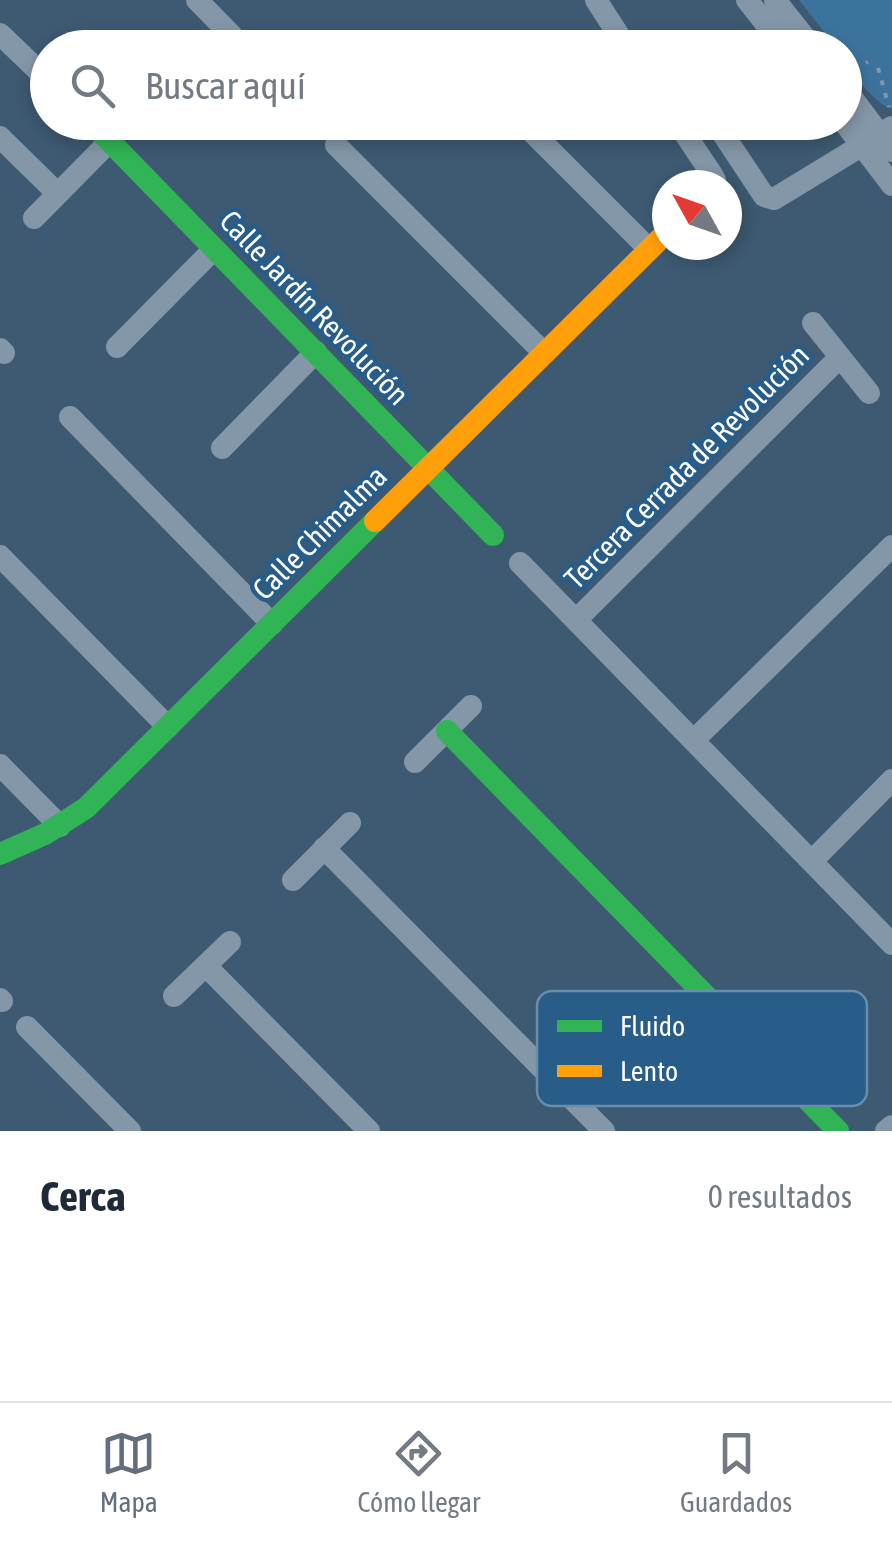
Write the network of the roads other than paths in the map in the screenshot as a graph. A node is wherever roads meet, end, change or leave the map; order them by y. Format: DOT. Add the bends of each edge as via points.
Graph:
graph roads {
  1 [pos="197,0"];
  2 [pos="596,0"];
  3 [pos="746,0"];
  4 [pos="775,0"];
  5 [pos="226,30"];
  6 [pos="615,30"];
  7 [pos="770,30"];
  8 [pos="799,30"];
  9 [pos="0,34"];
  10 [pos="30,63"];
  11 [pos="862,109"];
  12 [pos="883,135"];
  13 [pos="0,137"];
  14 [pos="540,140"];
  15 [pos="688,140"];
  16 [pos="727,140"];
  17 [pos="110,141"];
  18 [pos="336,145"];
  19 [pos="706,170"];
  20 [pos="892,185"];
  21 [pos="57,193"];
  22 [pos="34,218"];
  23 [pos="652,246"];
  24 [pos="214,249"];
  25 [pos="649,249"];
  26 [pos="813,323"];
  27 [pos="117,346"];
  28 [pos="316,352"];
  29 [pos="544,353"];
  30 [pos="840,357"];
  31 [pos="870,393"];
  32 [pos="70,417"];
  33 [pos="222,448"];
  34 [pos="427,468"];
  35 [pos="493,535"];
  36 [pos="892,546"];
  37 [pos="0,556"];
  38 [pos="520,562"];
  39 [pos="576,620"];
  40 [pos="272,624"];
  41 [pos="471,706"];
  42 [pos="168,726"];
  43 [pos="447,731"];
  44 [pos="695,739"];
  45 [pos="415,762"];
  46 [pos="0,765"];
  47 [pos="892,780"];
  48 [pos="350,823"];
  49 [pos="60,826"];
  50 [pos="324,848"];
  51 [pos="0,854"];
  52 [pos="812,861"];
  53 [pos="293,880"];
  54 [pos="230,942"];
  55 [pos="892,944"];
  56 [pos="206,966"];
  57 [pos="701,991"];
  58 [pos="174,996"];
  59 [pos="27,1027"];
  60 [pos="537,1063"];
  61 [pos="579,1106"];
  62 [pos="814,1106"];
  63 [pos="892,1126"];
  64 [pos="130,1131"];
  65 [pos="369,1131"];
  66 [pos="604,1131"];
  67 [pos="838,1131"];
  68 [pos="886,1131"];
  1 -- 5 [label="street"];
  2 -- 6 [label="street"];
  3 -- 7 [label="street"];
  4 -- 8 [label="street"];
  9 -- 10 [label="street"];
  11 -- 12 [label="street"];
  12 -- 16 [label="street" via="774,200 764,196"];
  12 -- 20 [label="street"];
  13 -- 21 [label="street"];
  14 -- 25 [label="street"];
  15 -- 19 [label="street"];
  17 -- 21 [label="street"];
  17 -- 24 [label="street, Calle Jardín Revolución"];
  18 -- 29 [label="street"];
  21 -- 22 [label="street"];
  23 -- 25 [label="street, Calle Chimalma"];
  24 -- 27 [label="street"];
  24 -- 28 [label="street, Calle Jardín Revolución"];
  25 -- 29 [label="street, Calle Chimalma"];
  26 -- 30 [label="street, Tercera Cerrada de Revolución"];
  28 -- 33 [label="street"];
  28 -- 34 [label="street, Calle Jardín Revolución"];
  29 -- 34 [label="street, Calle Chimalma"];
  30 -- 31 [label="street, Tercera Cerrada de Revolución"];
  30 -- 39 [label="street, Tercera Cerrada de Revolución"];
  32 -- 40 [label="street"];
  34 -- 35 [label="street, Calle Jardín Revolución"];
  34 -- 40 [label="street, Calle Chimalma"];
  36 -- 44 [label="street"];
  37 -- 42 [label="street"];
  38 -- 39 [label="street"];
  39 -- 44 [label="street"];
  40 -- 42 [label="street, Calle Chimalma"];
  41 -- 43 [label="street"];
  42 -- 49 [label="street, Calle Chimalma"];
  43 -- 45 [label="street"];
  43 -- 57 [label="street"];
  44 -- 52 [label="street"];
  46 -- 49 [label="street"];
  47 -- 52 [label="street"];
  48 -- 50 [label="street"];
  49 -- 51 [label="street, Calle Chimalma"];
  50 -- 53 [label="street"];
  50 -- 60 [label="street"];
  52 -- 55 [label="street"];
  54 -- 56 [label="street"];
  56 -- 58 [label="street"];
  56 -- 65 [label="street"];
  59 -- 64 [label="street"];
  61 -- 66 [label="street"];
  62 -- 67 [label="street"];
  63 -- 68 [label="street"];
}
